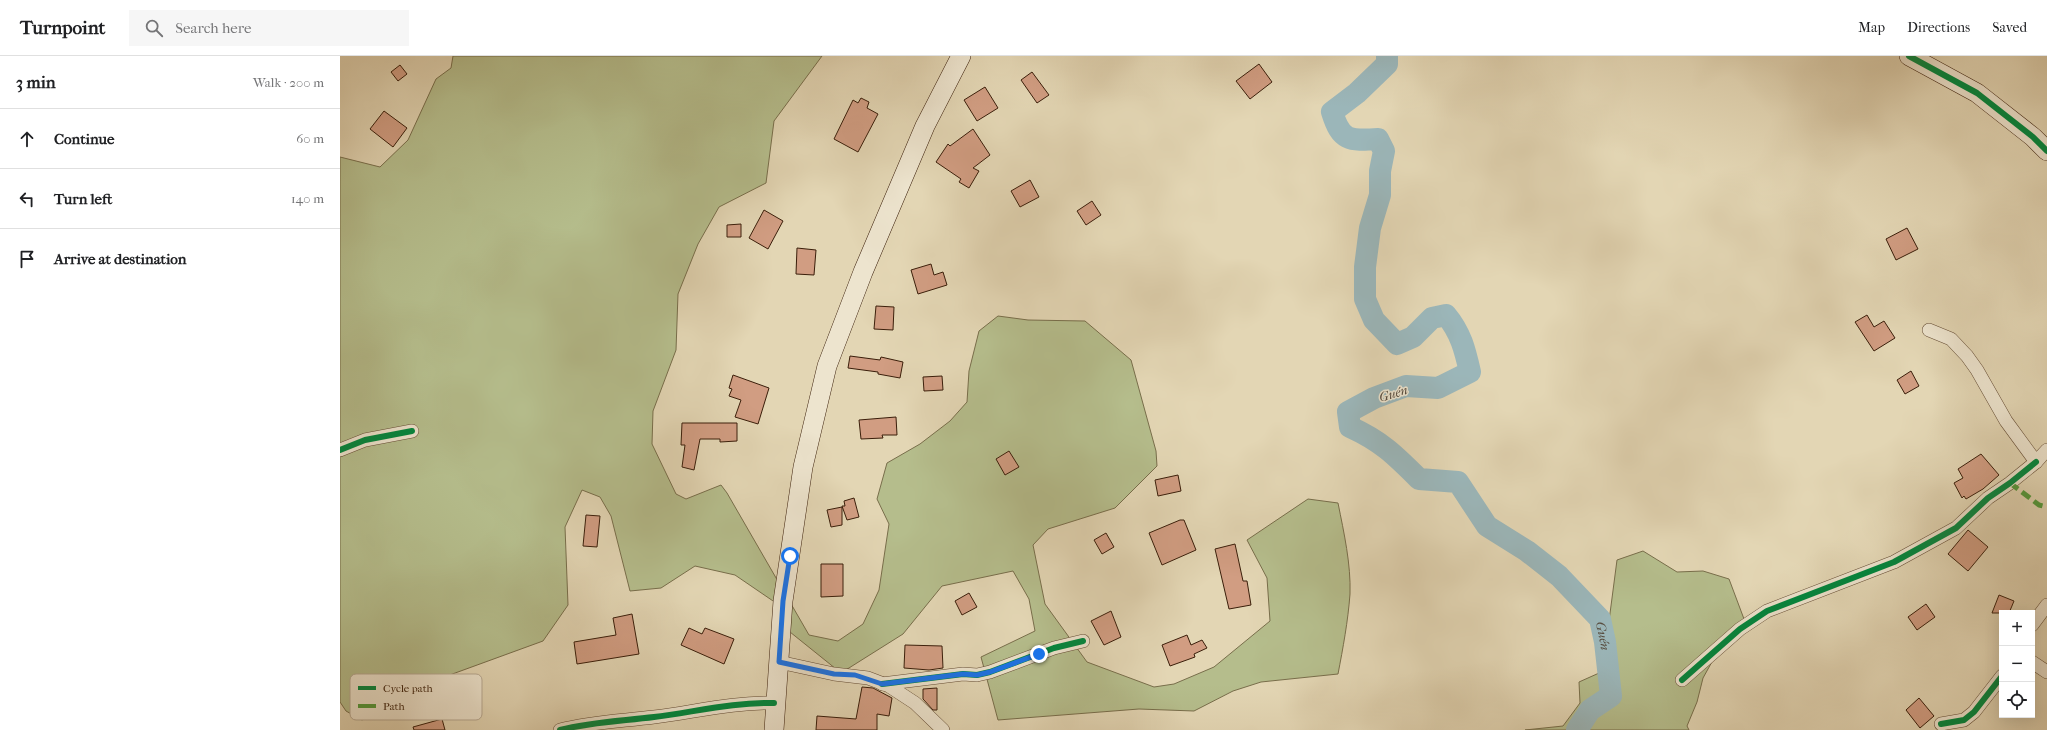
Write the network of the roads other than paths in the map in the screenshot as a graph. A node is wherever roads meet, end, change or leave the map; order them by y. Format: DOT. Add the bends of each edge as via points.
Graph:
graph roads {
  1 [pos="961,56"];
  2 [pos="1909,56"];
  3 [pos="2047,151"];
  4 [pos="1929,330"];
  5 [pos="412,431"];
  6 [pos="340,450"];
  7 [pos="2047,450"];
  8 [pos="2036,462"];
  9 [pos="2047,605"];
  10 [pos="2035,621"];
  11 [pos="1083,641"];
  12 [pos="779,662"];
  13 [pos="2035,664"];
  14 [pos="2047,672"];
  15 [pos="1682,680"];
  16 [pos="1999,680"];
  17 [pos="882,684"];
  18 [pos="774,703"];
  19 [pos="1941,724"];
  20 [pos="560,730"];
  21 [pos="774,730"];
  22 [pos="943,730"];
  1 -- 12 [label="main road" via="925,126 872,250 827,366 803,467 783,601"];
  2 -- 3 [label="main road" via="1977,92"];
  4 -- 8 [label="street" via="1951,339 1967,356 2006,421"];
  5 -- 6 [label="street" via="365,440"];
  7 -- 8 [label="street"];
  8 -- 15 [label="street" via="1988,498 1956,528 1894,562 1767,612 1740,629"];
  9 -- 10 [label="street"];
  11 -- 17 [label="street" via="1054,648 977,675 963,674"];
  12 -- 17 [label="street" via="834,674 855,675"];
  12 -- 18 [label="main road"];
  13 -- 14 [label="street"];
  16 -- 19 [label="street" via="1974,712 1964,720"];
  17 -- 22 [label="street" via="915,703"];
  18 -- 20 [label="street" via="737,704 586,724"];
  18 -- 21 [label="main road"];
}
